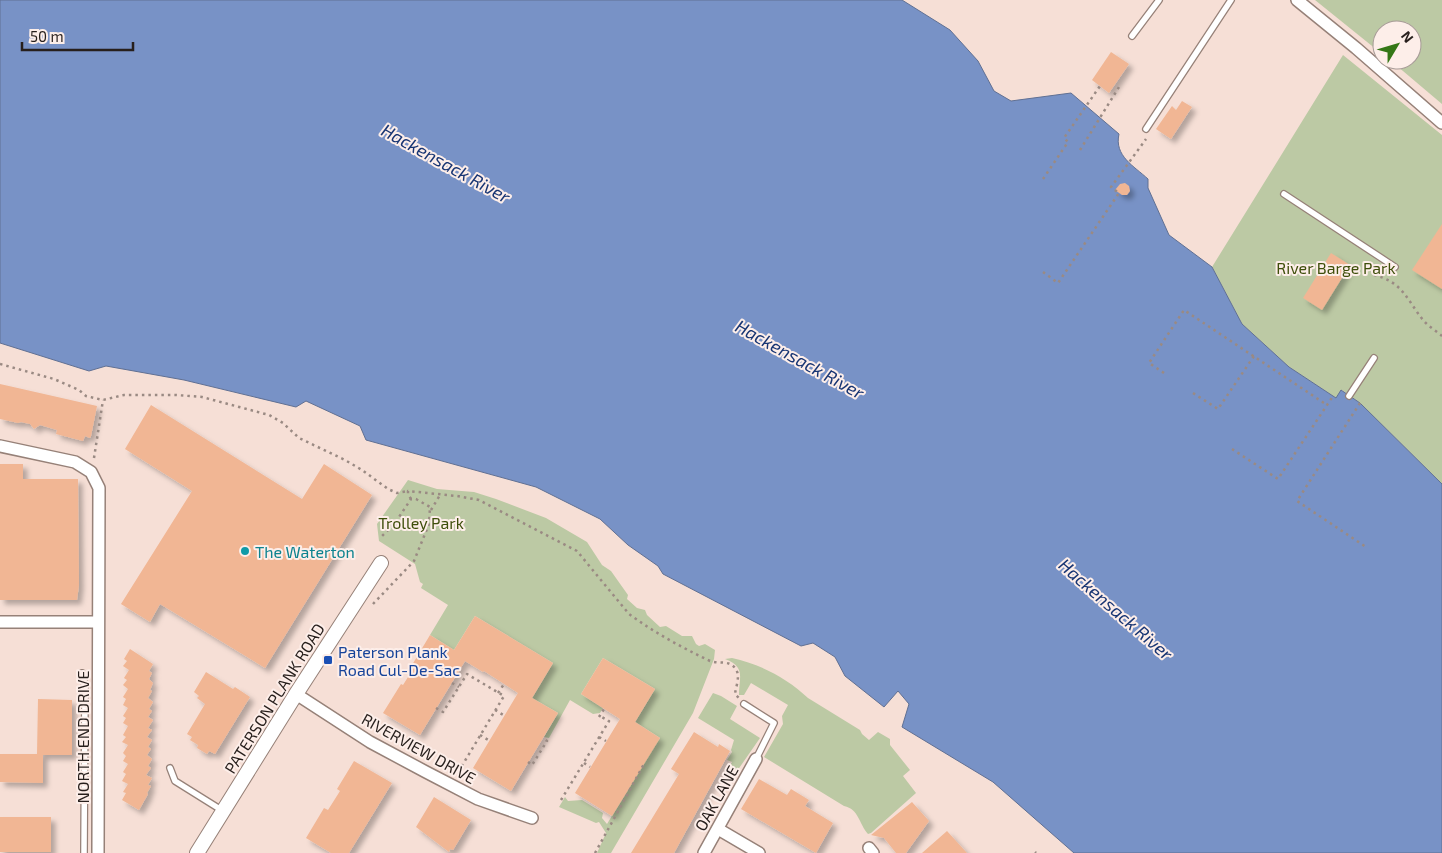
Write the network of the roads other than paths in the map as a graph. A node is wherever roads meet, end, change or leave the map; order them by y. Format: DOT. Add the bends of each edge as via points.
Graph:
graph roads {
  1 [pos="1159,0"];
  2 [pos="1231,0"];
  3 [pos="1297,0"];
  4 [pos="1132,36"];
  5 [pos="1442,123"];
  6 [pos="1146,129"];
  7 [pos="1284,194"];
  8 [pos="1395,267"];
  9 [pos="1374,358"];
  10 [pos="1349,396"];
  11 [pos="0,446"];
  12 [pos="381,563"];
  13 [pos="0,622"];
  14 [pos="98,622"];
  15 [pos="82,673"];
  16 [pos="296,694"];
  17 [pos="744,704"];
  18 [pos="756,759"];
  19 [pos="170,768"];
  20 [pos="223,811"];
  21 [pos="532,818"];
  22 [pos="718,829"];
  23 [pos="84,853"];
  24 [pos="98,853"];
  25 [pos="198,853"];
  26 [pos="704,853"];
  27 [pos="759,853"];
  1 -- 4 [label="lane"];
  2 -- 6 [label="lane"];
  3 -- 5 [label="street"];
  7 -- 8 [label="lane"];
  9 -- 10 [label="lane"];
  11 -- 14 [label="street, NORTH END DRIVE" via="75,462 91,472 99,488"];
  12 -- 16 [label="street, PATERSON PLANK ROAD"];
  13 -- 14 [label="street"];
  14 -- 24 [label="street, NORTH END DRIVE"];
  15 -- 23 [label="lane, NORTH END DRIVE" via="85,686"];
  16 -- 20 [label="street, PATERSON PLANK ROAD"];
  16 -- 21 [label="street, RIVERVIEW DRIVE" via="370,742 478,799"];
  17 -- 18 [label="lane" via="774,723"];
  18 -- 22 [label="street, OAK LANE"];
  19 -- 20 [label="lane" via="175,781"];
  20 -- 25 [label="street, PATERSON PLANK ROAD"];
  22 -- 26 [label="street, OAK LANE"];
  22 -- 27 [label="street"];
}
